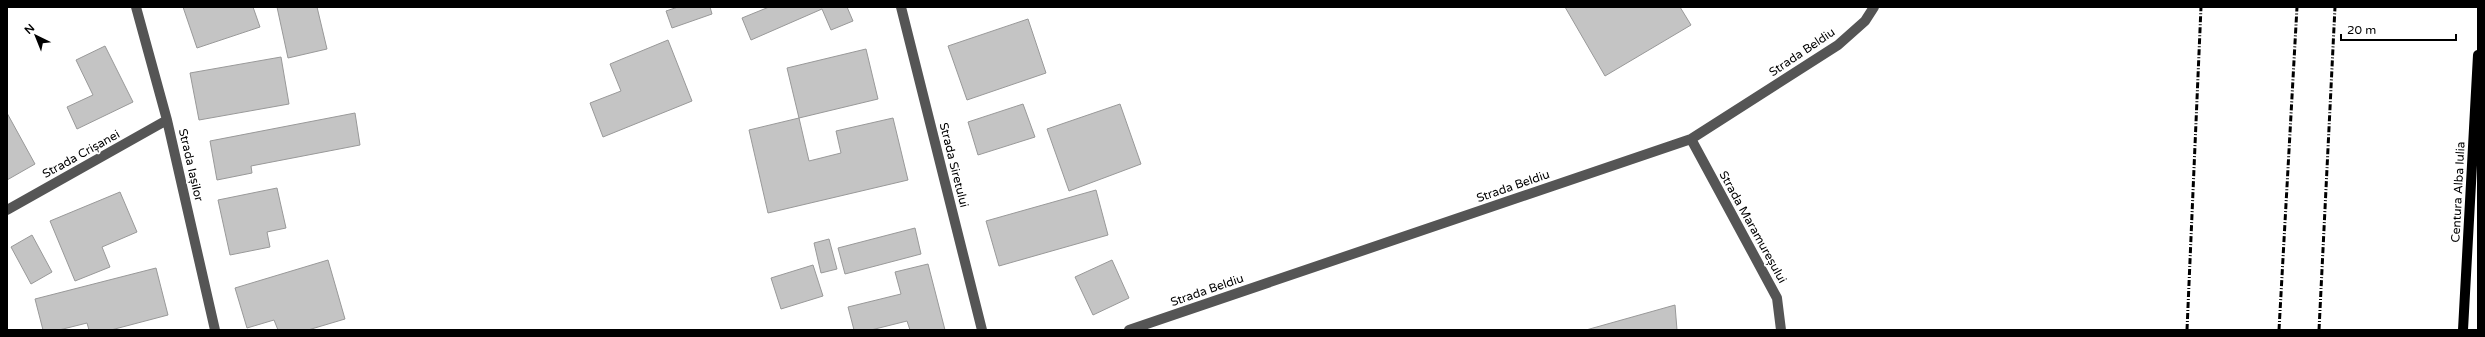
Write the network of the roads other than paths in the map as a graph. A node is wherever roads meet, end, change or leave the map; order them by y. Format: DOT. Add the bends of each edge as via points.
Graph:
graph roads {
  1 [pos="136,7"];
  2 [pos="901,7"];
  3 [pos="1874,7"];
  4 [pos="2478,55"];
  5 [pos="167,120"];
  6 [pos="1691,139"];
  7 [pos="7,210"];
  8 [pos="215,330"];
  9 [pos="982,330"];
  10 [pos="1129,330"];
  11 [pos="1781,330"];
  12 [pos="2463,330"];
  1 -- 5 [label="street, Strada Iașilor"];
  2 -- 9 [label="street, Strada Siretului"];
  3 -- 6 [label="street, Strada Beldiu" via="1864,21 1838,45"];
  4 -- 12 [label="main road, Centura Alba Iulia"];
  5 -- 7 [label="street, Strada Crișanei"];
  5 -- 8 [label="street, Strada Iașilor"];
  6 -- 10 [label="street, Strada Beldiu"];
  6 -- 11 [label="street, Strada Maramureșului" via="1777,298"];
}
